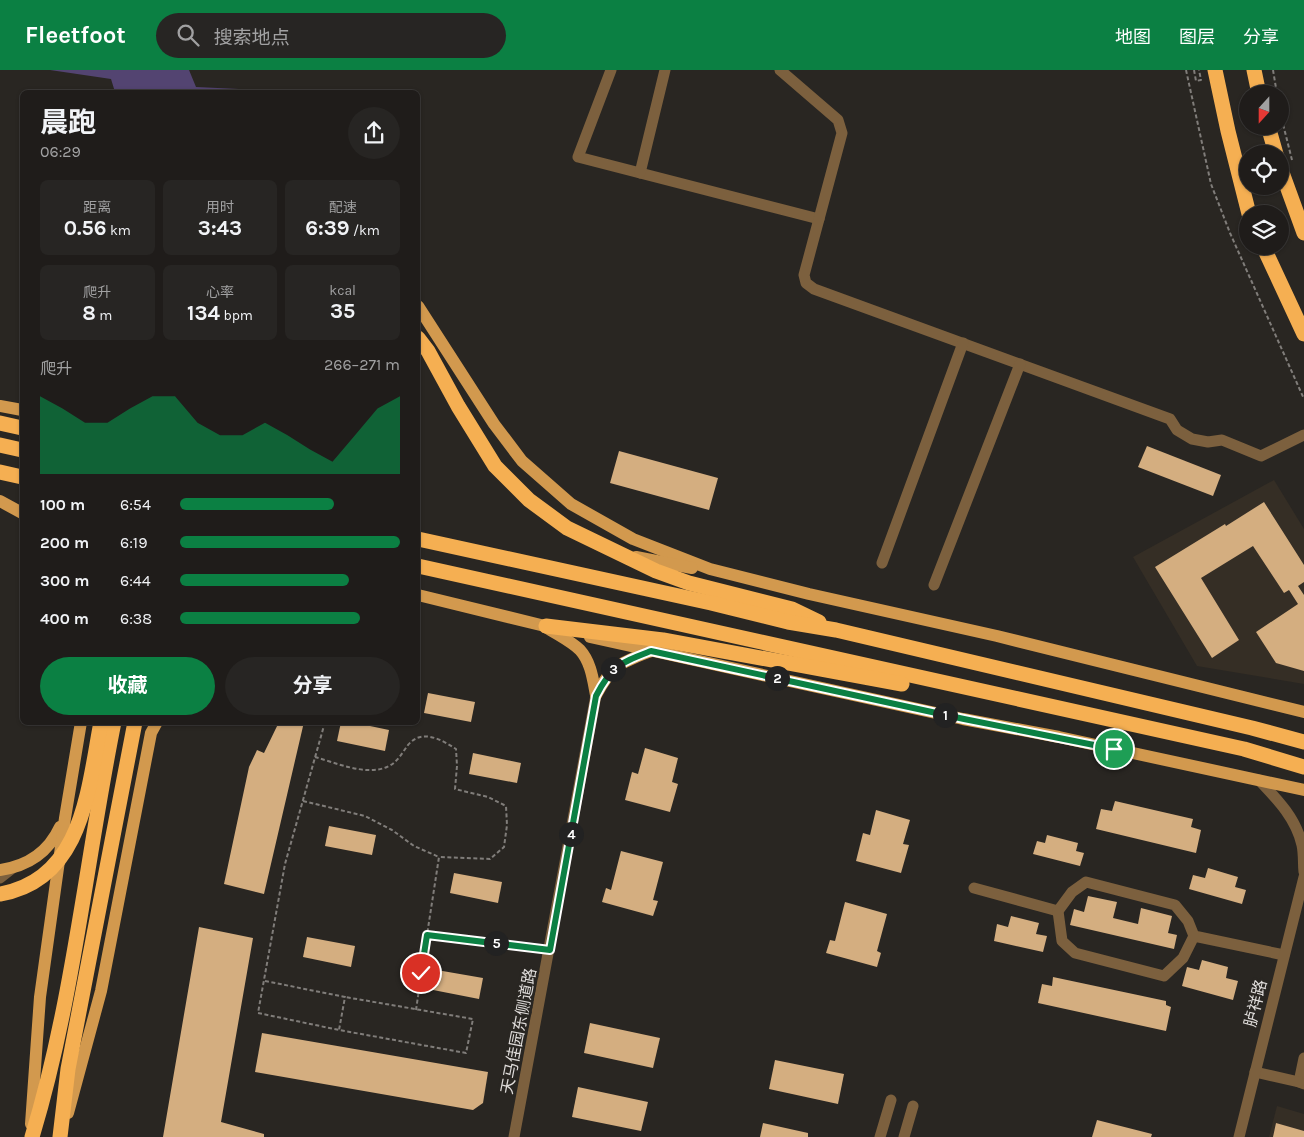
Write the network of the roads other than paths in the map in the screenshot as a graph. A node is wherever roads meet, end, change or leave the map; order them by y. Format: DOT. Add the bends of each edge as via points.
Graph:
graph roads {
  1 [pos="611,70"];
  2 [pos="665,70"];
  3 [pos="780,70"];
  4 [pos="1215,70"];
  5 [pos="1254,70"];
  6 [pos="1257,85"];
  7 [pos="640,173"];
  8 [pos="1289,176"];
  9 [pos="1247,205"];
  10 [pos="819,219"];
  11 [pos="1304,233"];
  12 [pos="1267,255"];
  13 [pos="420,309"];
  14 [pos="1304,334"];
  15 [pos="420,341"];
  16 [pos="963,343"];
  17 [pos="1020,364"];
  18 [pos="0,406"];
  19 [pos="20,410"];
  20 [pos="0,423"];
  21 [pos="20,428"];
  22 [pos="1304,435"];
  23 [pos="0,445"];
  24 [pos="20,450"];
  25 [pos="0,472"];
  26 [pos="20,477"];
  27 [pos="0,501"];
  28 [pos="20,506"];
  29 [pos="20,512"];
  30 [pos="420,539"];
  31 [pos="616,552"];
  32 [pos="882,563"];
  33 [pos="420,566"];
  34 [pos="734,575"];
  35 [pos="934,585"];
  36 [pos="420,595"];
  37 [pos="790,615"];
  38 [pos="546,626"];
  39 [pos="651,651"];
  40 [pos="596,696"];
  41 [pos="1304,712"];
  42 [pos="81,725"];
  43 [pos="100,725"];
  44 [pos="113,725"];
  45 [pos="134,725"];
  46 [pos="154,726"];
  47 [pos="1144,727"];
  48 [pos="1304,742"];
  49 [pos="1304,767"];
  50 [pos="1260,780"];
  51 [pos="1304,790"];
  52 [pos="64,818"];
  53 [pos="14,867"];
  54 [pos="0,870"];
  55 [pos="1304,872"];
  56 [pos="1304,877"];
  57 [pos="0,878"];
  58 [pos="974,888"];
  59 [pos="0,894"];
  60 [pos="1058,911"];
  61 [pos="1194,936"];
  62 [pos="1284,956"];
  63 [pos="1304,1058"];
  64 [pos="1255,1072"];
  65 [pos="1301,1083"];
  66 [pos="891,1100"];
  67 [pos="913,1106"];
  68 [pos="31,1137"];
  69 [pos="61,1137"];
  70 [pos="514,1137"];
  71 [pos="880,1137"];
  72 [pos="904,1137"];
  73 [pos="1239,1137"];
  1 -- 7 [label="street" via="578,157"];
  2 -- 7 [label="street"];
  3 -- 10 [label="street" via="838,120 842,133"];
  4 -- 9 [label="highway"];
  5 -- 6 [label="highway"];
  7 -- 10 [label="street"];
  8 -- 11 [label="highway"];
  10 -- 16 [label="street" via="804,275 806,284"];
  12 -- 14 [label="highway"];
  13 -- 34 [label="main road" via="494,424 522,461 571,504 633,539"];
  15 -- 31 [label="highway" via="495,466 529,500 567,528"];
  16 -- 17 [label="street"];
  16 -- 32 [label="street"];
  17 -- 22 [label="street" via="1170,419 1183,435 1200,441 1222,440 1261,456"];
  17 -- 35 [label="street"];
  18 -- 19 [label="main road"];
  20 -- 21 [label="highway"];
  23 -- 24 [label="highway"];
  25 -- 26 [label="highway"];
  27 -- 28 [label="main road"];
  27 -- 29 [label="main road"];
  30 -- 37 [label="highway" via="711,603"];
  31 -- 34 [label="main road"];
  31 -- 37 [label="highway" via="689,583"];
  33 -- 47 [label="highway"];
  34 -- 41 [label="main road"];
  36 -- 38 [label="main road"];
  37 -- 48 [label="highway" via="836,630"];
  38 -- 39 [label="main road"];
  38 -- 40 [label="main road" via="580,650 593,676"];
  38 -- 47 [label="highway" via="663,640"];
  39 -- 40 [label="main road" via="624,661 613,669"];
  39 -- 50 [label="main road"];
  40 -- 70 [label="street, 天马佳园东侧道路"];
  42 -- 52 [label="main road"];
  43 -- 59 [label="highway, bridge" via="83,813 69,847 41,878"];
  44 -- 68 [label="highway" via="69,984 45,1092"];
  45 -- 69 [label="highway" via="68,1069"];
  46 -- 69 [label="main road" via="101,991"];
  47 -- 49 [label="highway" via="1244,749"];
  50 -- 51 [label="main road"];
  50 -- 55 [label="street" via="1284,805 1302,844"];
  52 -- 53 [label="main road" via="43,853"];
  52 -- 68 [label="main road" via="40,997"];
  53 -- 54 [label="main road"];
  53 -- 57 [label="street"];
  56 -- 62 [label="street, 胪祥路"];
  58 -- 60 [label="street"];
  60 -- 61 [label="street" via="1072,892 1086,882 1175,905 1188,921"];
  60 -- 61 [label="street" via="1062,942 1075,953 1164,976 1183,958"];
  61 -- 62 [label="street"];
  62 -- 64 [label="street, 胪祥路"];
  63 -- 65 [label="street"];
  64 -- 65 [label="street"];
  64 -- 73 [label="street, 胪祥路"];
  66 -- 71 [label="street"];
  67 -- 72 [label="street"];
}
